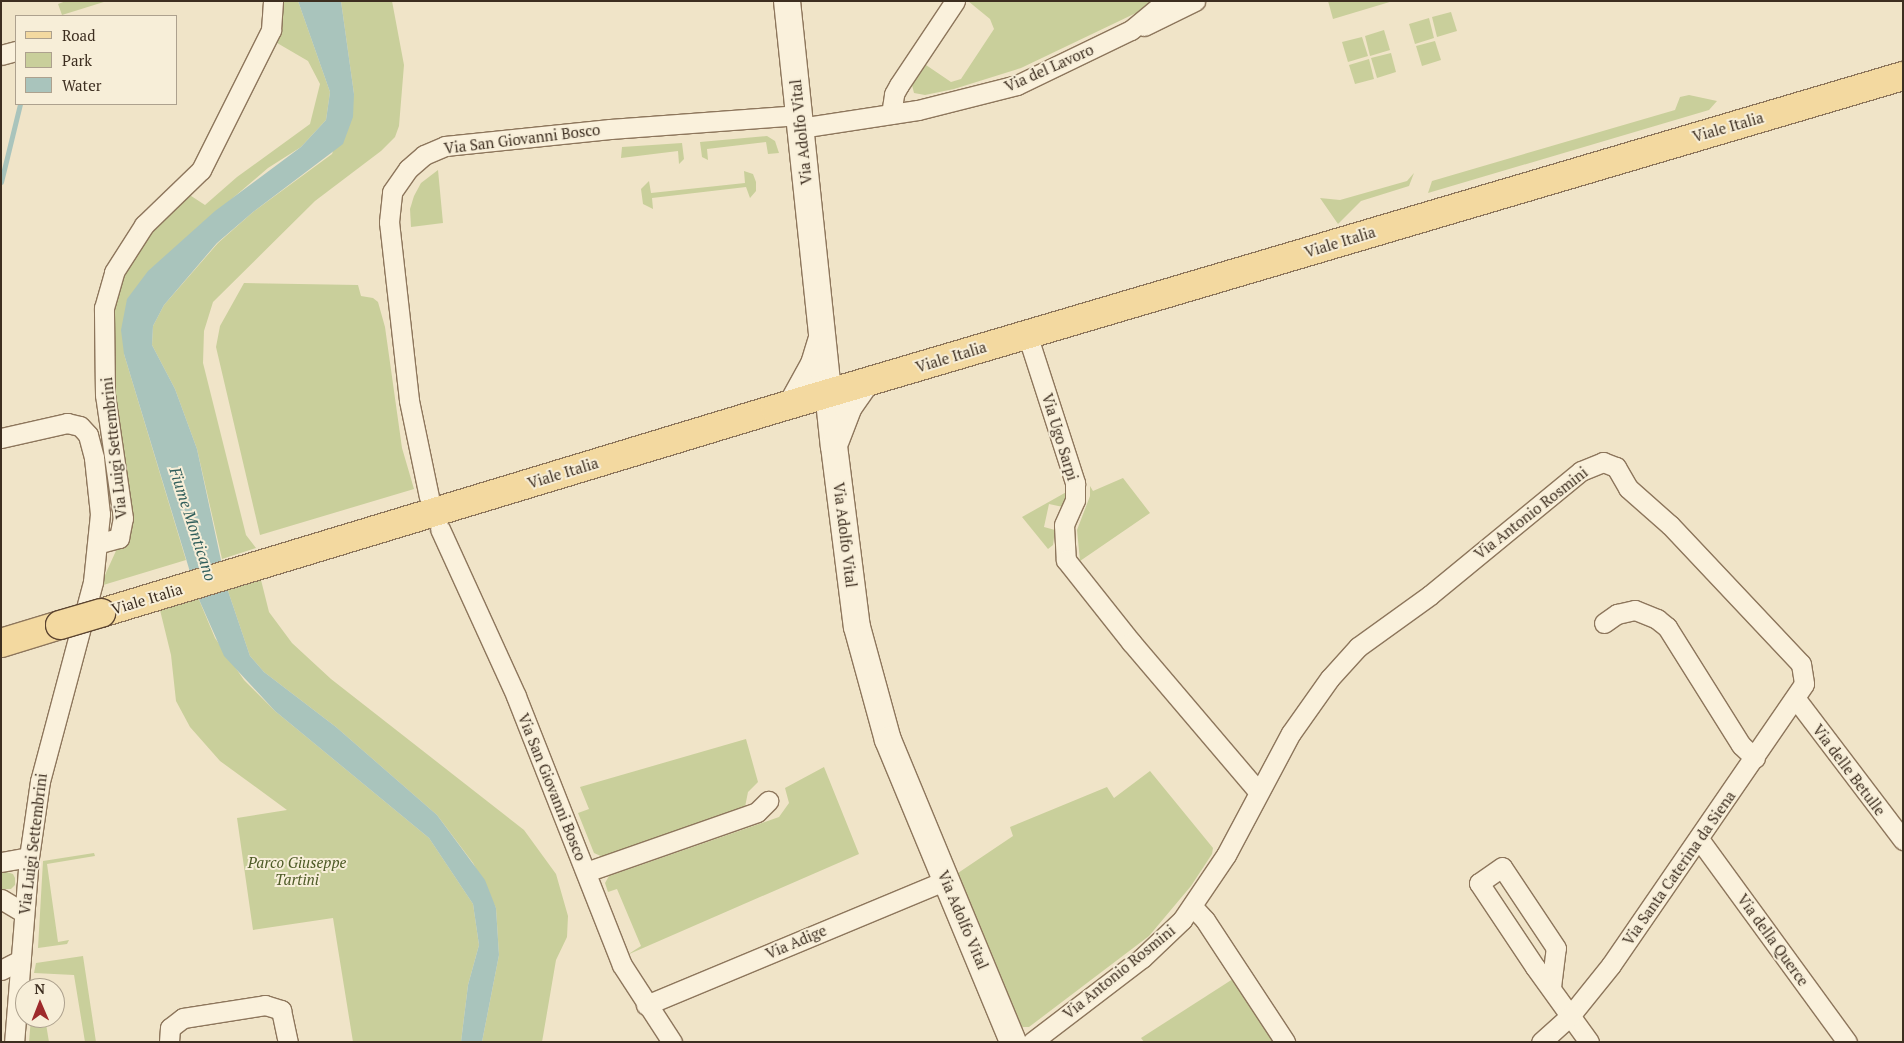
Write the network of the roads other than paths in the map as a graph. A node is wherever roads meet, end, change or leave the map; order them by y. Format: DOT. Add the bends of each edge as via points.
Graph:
graph roads {
  1 [pos="273,1"];
  2 [pos="787,1"];
  3 [pos="955,1"];
  4 [pos="1166,1"];
  5 [pos="1194,1"];
  6 [pos="1131,30"];
  7 [pos="15,51"];
  8 [pos="1,55"];
  9 [pos="1903,76"];
  10 [pos="891,114"];
  11 [pos="800,121"];
  12 [pos="823,334"];
  13 [pos="1027,334"];
  14 [pos="866,382"];
  15 [pos="829,394"];
  16 [pos="792,404"];
  17 [pos="1,438"];
  18 [pos="834,446"];
  19 [pos="429,497"];
  20 [pos="440,529"];
  21 [pos="100,543"];
  22 [pos="1604,623"];
  23 [pos="1,643"];
  24 [pos="1800,691"];
  25 [pos="1755,758"];
  26 [pos="1258,791"];
  27 [pos="768,801"];
  28 [pos="1699,839"];
  29 [pos="1903,840"];
  30 [pos="29,857"];
  31 [pos="1,862"];
  32 [pos="586,872"];
  33 [pos="946,880"];
  34 [pos="1,899"];
  35 [pos="1192,906"];
  36 [pos="24,913"];
  37 [pos="21,960"];
  38 [pos="1,970"];
  39 [pos="1552,988"];
  40 [pos="646,1005"];
  41 [pos="1570,1016"];
  42 [pos="14,1042"];
  43 [pos="170,1042"];
  44 [pos="288,1042"];
  45 [pos="672,1042"];
  46 [pos="1013,1042"];
  47 [pos="1032,1042"];
  48 [pos="1285,1042"];
  49 [pos="1541,1042"];
  50 [pos="1589,1042"];
  51 [pos="1847,1042"];
  1 -- 21 [label="street, Via Luigi Settembrini" via="272,30 201,170 144,225 114,272 104,308 105,395 123,518 119,538"];
  2 -- 11 [label="street, Via Adolfo Vital"];
  3 -- 10 [label="street" via="899,84"];
  4 -- 6 [label="street, Via del Lavoro"];
  5 -- 6 [label="street" via="1154,24"];
  6 -- 10 [label="street, Via del Lavoro" via="1017,85"];
  7 -- 8 [label="street"];
  9 -- 13 [label="main road, Viale Italia"];
  10 -- 11 [label="street, Via del Lavoro"];
  11 -- 12 [label="street, Via Adolfo Vital"];
  11 -- 19 [label="street, Via San Giovanni Bosco" via="610,129 445,146 424,155 408,169 392,192 389,222 409,400"];
  12 -- 15 [label="street, Via Adolfo Vital"];
  12 -- 16 [label="street" via="814,364"];
  13 -- 14 [label="main road, Viale Italia"];
  13 -- 26 [label="street, Via Ugo Sarpi" via="1075,483 1075,500 1063,534 1063,547 1072,569"];
  14 -- 15 [label="main road, Viale Italia"];
  14 -- 18 [label="street" via="842,420"];
  15 -- 16 [label="main road, Viale Italia"];
  15 -- 18 [label="street, Via Adolfo Vital"];
  16 -- 23 [label="main road, Viale Italia, bridge"];
  17 -- 21 [label="street" via="67,423 85,430 99,487"];
  18 -- 33 [label="street, Via Adolfo Vital" via="851,588 865,665 888,740"];
  20 -- 32 [label="street, Via San Giovanni Bosco" via="516,696"];
  21 -- 30 [label="street, Via Luigi Settembrini" via="83,619 44,758"];
  22 -- 25 [label="street" via="1616,614 1635,610 1658,619 1667,627 1742,745"];
  24 -- 25 [label="street, Via Santa Caterina da Siena"];
  24 -- 26 [label="street, Via Antonio Rosmini" via="1801,664 1670,526 1628,488 1616,467 1603,462 1582,471 1430,596 1358,647 1308,706"];
  24 -- 29 [label="street, Via delle Betulle"];
  25 -- 28 [label="street, Via Santa Caterina da Siena"];
  26 -- 35 [label="street, Via Antonio Rosmini" via="1242,827"];
  27 -- 32 [label="street" via="757,812"];
  28 -- 41 [label="street, Via Santa Caterina da Siena" via="1612,965"];
  28 -- 51 [label="street, Via della Querce"];
  30 -- 31 [label="street"];
  30 -- 36 [label="street, Via Luigi Settembrini"];
  32 -- 40 [label="street, Via San Giovanni Bosco" via="622,965"];
  33 -- 40 [label="street, Via Adige"];
  33 -- 46 [label="street, Via Adolfo Vital"];
  34 -- 36 [label="street"];
  35 -- 47 [label="street, Via Antonio Rosmini" via="1142,958"];
  35 -- 48 [label="street" via="1205,920"];
  36 -- 37 [label="street, Via Luigi Settembrini"];
  37 -- 38 [label="street"];
  37 -- 42 [label="street, Via Luigi Settembrini"];
  39 -- 39 [label="street" via="1556,948 1502,868 1479,883"];
  39 -- 41 [label="street"];
  40 -- 45 [label="street, Via San Giovanni Bosco"];
  41 -- 49 [label="street, Via Santa Caterina da Siena"];
  41 -- 50 [label="street"];
  43 -- 44 [label="street" via="170,1028 183,1018 265,1005 281,1010"];
}
